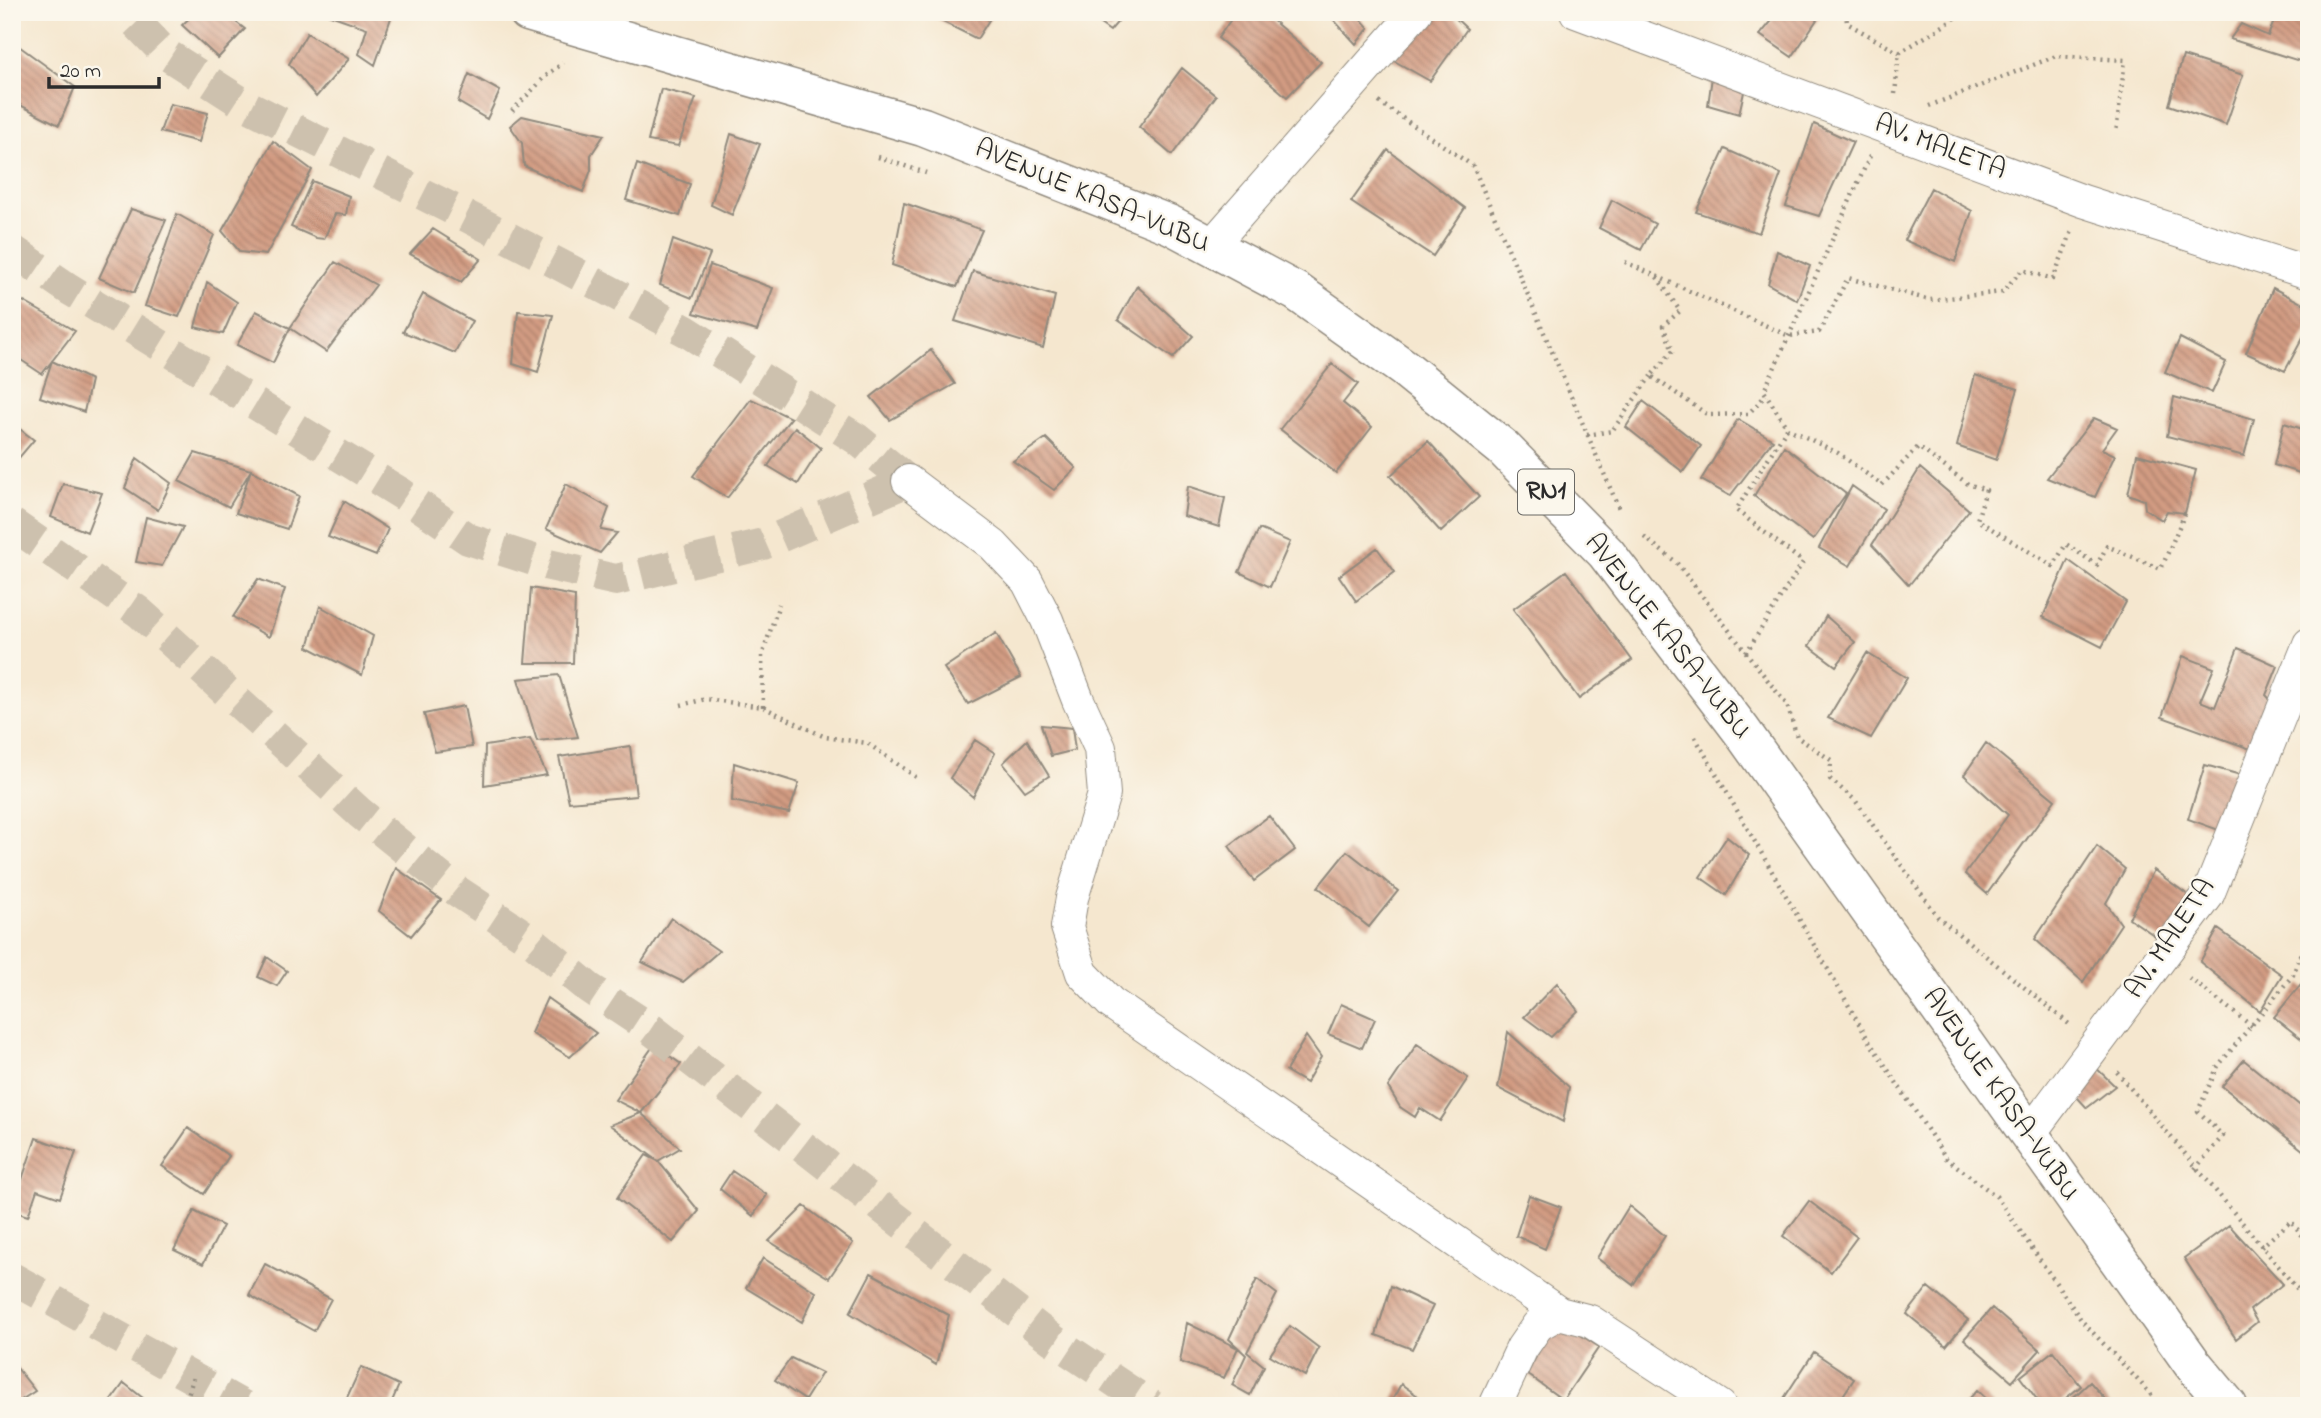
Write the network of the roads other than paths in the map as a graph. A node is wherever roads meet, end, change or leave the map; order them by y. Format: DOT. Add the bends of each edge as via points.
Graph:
graph roads {
  1 [pos="528,12"];
  2 [pos="1416,12"];
  3 [pos="1576,12"];
  4 [pos="1210,246"];
  5 [pos="2309,273"];
  6 [pos="908,481"];
  7 [pos="2309,644"];
  8 [pos="2028,1136"];
  9 [pos="1559,1313"];
  10 [pos="1495,1406"];
  11 [pos="1720,1406"];
  12 [pos="2228,1406"];
  1 -- 4 [label="highway, AVENUE KASA-VUBU / RN1" via="923,127 1171,225"];
  2 -- 4 [label="street"];
  3 -- 5 [label="street, AV. MALETA" via="2083,201"];
  4 -- 8 [label="highway, AVENUE KASA-VUBU / RN1" via="1297,292 1404,368 1503,448 1606,553 1741,730"];
  6 -- 9 [label="street" via="993,545 1027,581 1100,748 1104,794 1067,927 1082,973 1111,1003"];
  7 -- 8 [label="street, AV. MALETA" via="2208,895"];
  8 -- 12 [label="highway, AVENUE KASA-VUBU / RN1"];
  9 -- 10 [label="street" via="1538,1325 1522,1348"];
  9 -- 11 [label="street" via="1590,1321"];
}
